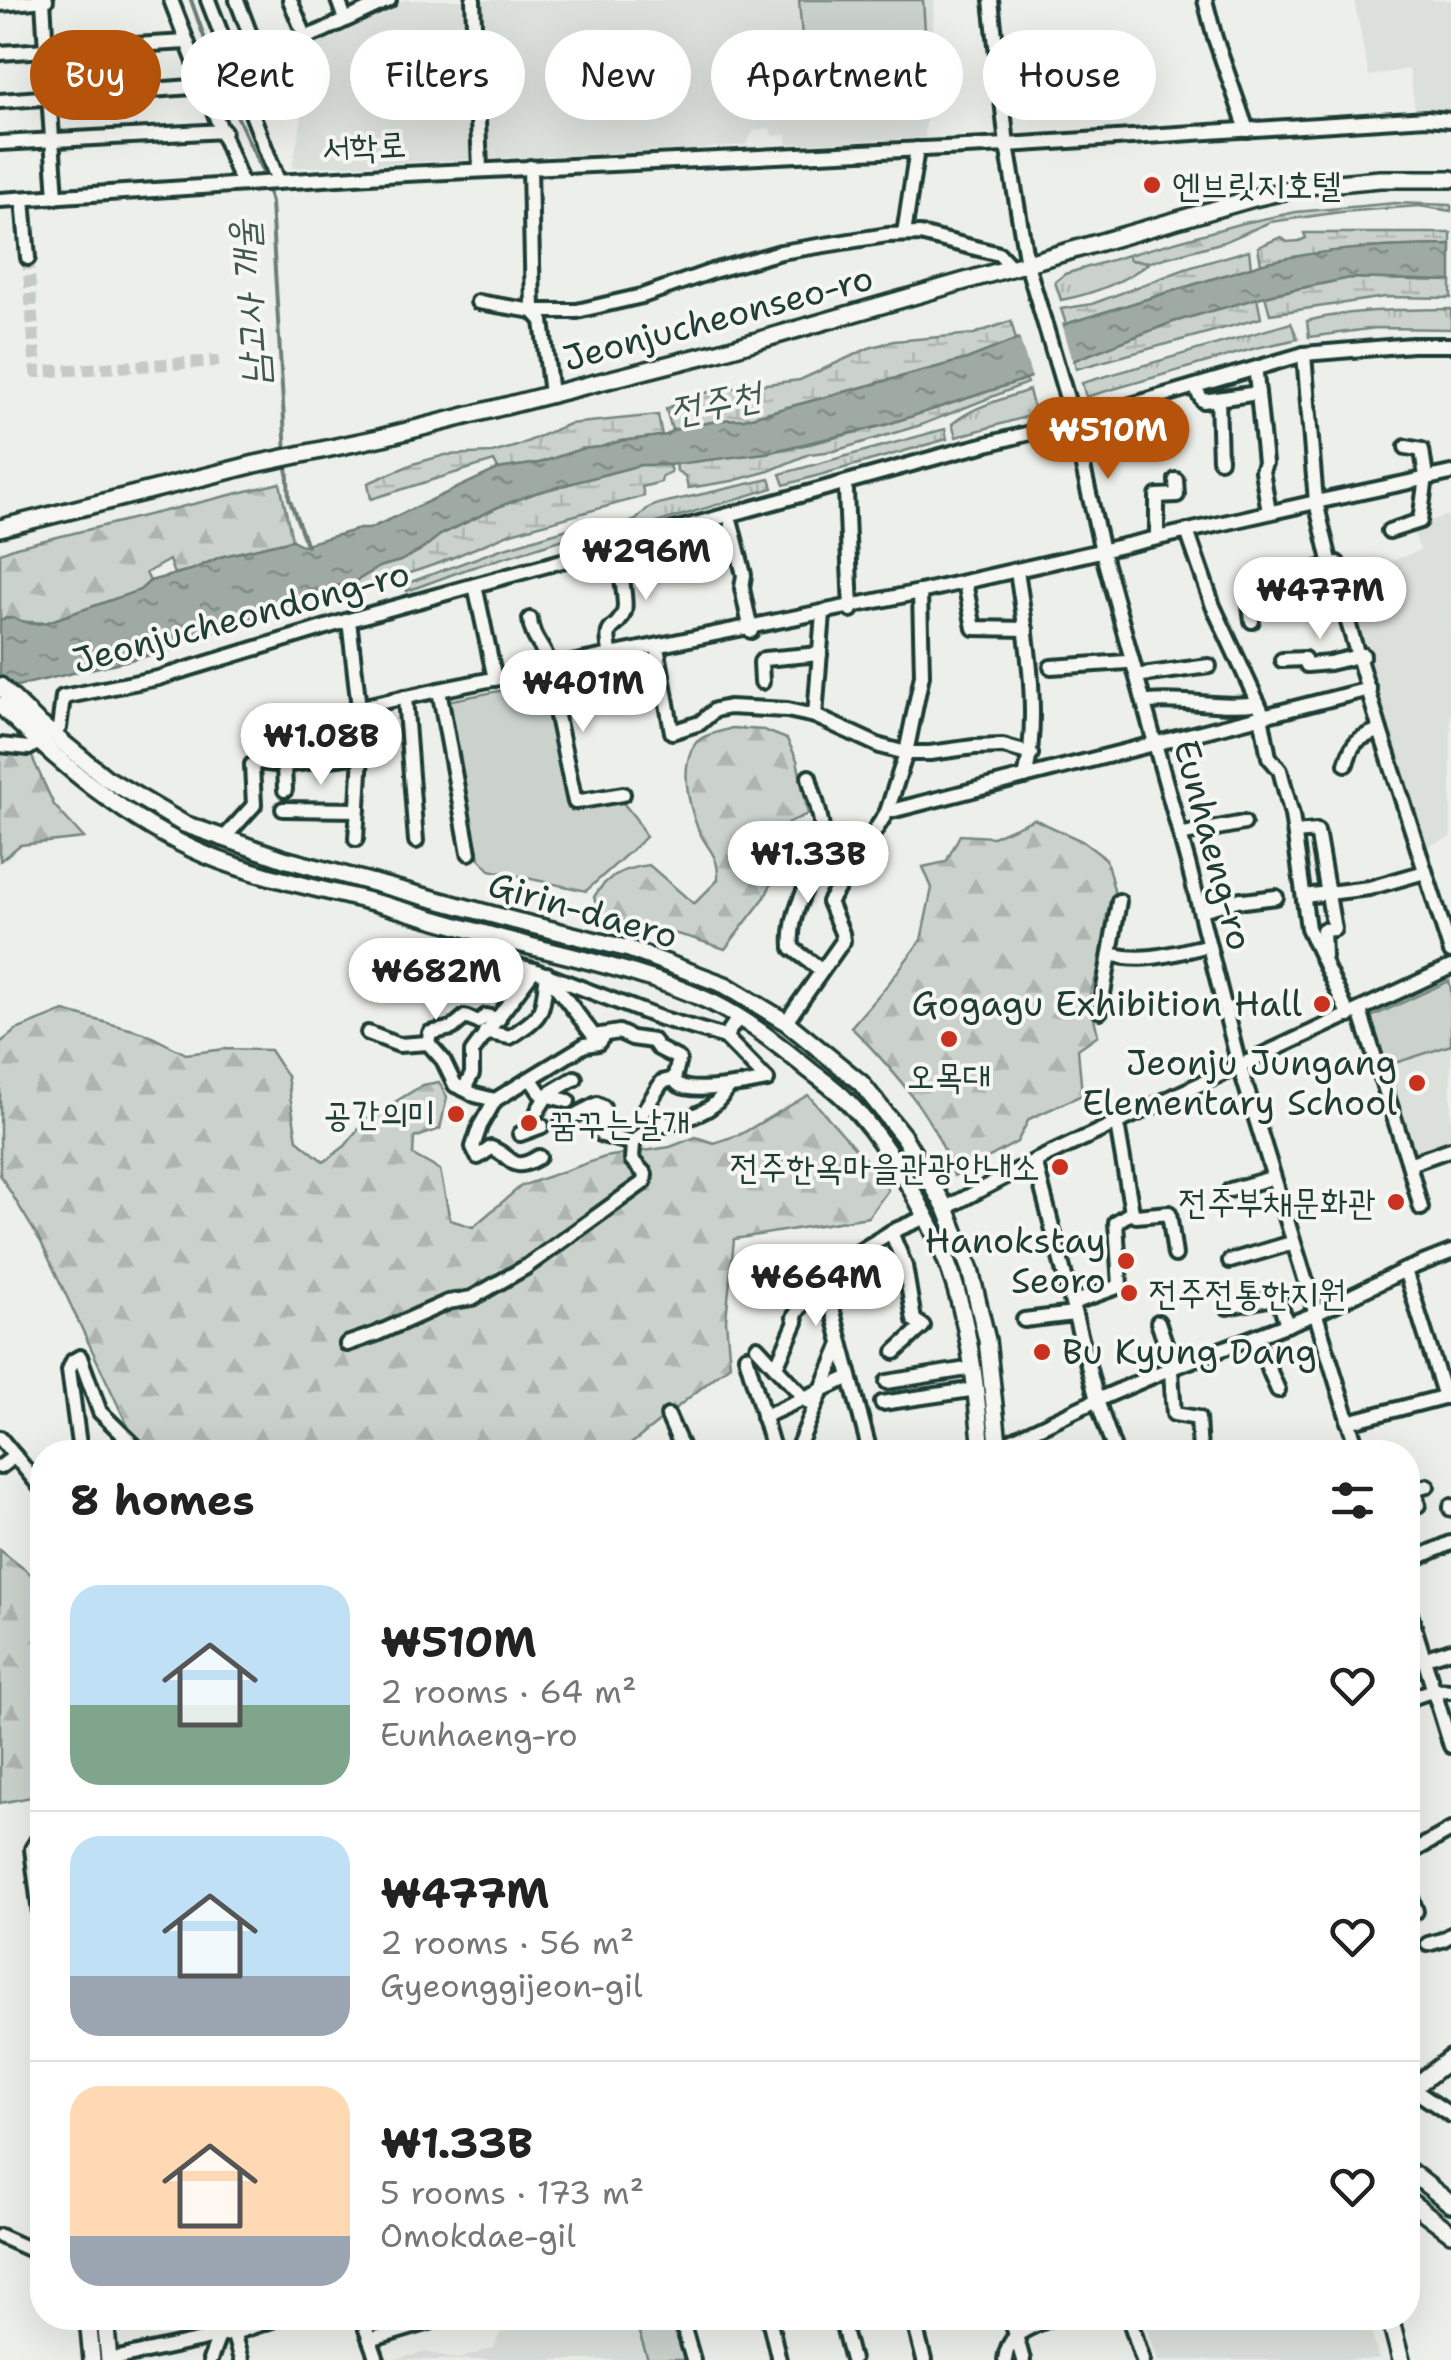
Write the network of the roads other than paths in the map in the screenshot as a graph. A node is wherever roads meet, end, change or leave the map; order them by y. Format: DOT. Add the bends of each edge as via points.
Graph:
graph roads {
  1 [pos="44,0"];
  2 [pos="171,0"];
  3 [pos="208,0"];
  4 [pos="237,0"];
  5 [pos="290,0"];
  6 [pos="338,0"];
  7 [pos="388,0"];
  8 [pos="473,0"];
  9 [pos="990,0"];
  10 [pos="1206,0"];
  11 [pos="0,4"];
  12 [pos="345,19"];
  13 [pos="45,30"];
  14 [pos="182,30"];
  15 [pos="210,30"];
  16 [pos="249,30"];
  17 [pos="302,30"];
  18 [pos="319,30"];
  19 [pos="30,51"];
  20 [pos="0,53"];
  21 [pos="30,99"];
  22 [pos="0,101"];
  23 [pos="51,120"];
  24 [pos="220,120"];
  25 [pos="254,120"];
  26 [pos="1451,120"];
  27 [pos="1247,130"];
  28 [pos="224,131"];
  29 [pos="52,140"];
  30 [pos="0,143"];
  31 [pos="1007,145"];
  32 [pos="917,149"];
  33 [pos="530,167"];
  34 [pos="480,170"];
  35 [pos="1451,179"];
  36 [pos="270,182"];
  37 [pos="242,184"];
  38 [pos="56,197"];
  39 [pos="24,199"];
  40 [pos="0,200"];
  41 [pos="904,234"];
  42 [pos="28,258"];
  43 [pos="1020,266"];
  44 [pos="478,302"];
  45 [pos="533,311"];
  46 [pos="1451,344"];
  47 [pos="1304,354"];
  48 [pos="1256,374"];
  49 [pos="1258,392"];
  50 [pos="1198,393"];
  51 [pos="552,394"];
  52 [pos="1218,399"];
  53 [pos="1073,422"];
  54 [pos="1406,447"];
  55 [pos="1220,460"];
  56 [pos="1426,477"];
  57 [pos="1448,477"];
  58 [pos="1176,480"];
  59 [pos="846,491"];
  60 [pos="1316,502"];
  61 [pos="1269,512"];
  62 [pos="731,523"];
  63 [pos="0,528"];
  64 [pos="1187,531"];
  65 [pos="1389,531"];
  66 [pos="1156,538"];
  67 [pos="1102,551"];
  68 [pos="617,554"];
  69 [pos="1335,564"];
  70 [pos="1018,570"];
  71 [pos="964,583"];
  72 [pos="475,585"];
  73 [pos="920,592"];
  74 [pos="851,608"];
  75 [pos="822,612"];
  76 [pos="530,619"];
  77 [pos="350,620"];
  78 [pos="1252,621"];
  79 [pos="1026,629"];
  80 [pos="751,630"];
  81 [pos="657,647"];
  82 [pos="820,654"];
  83 [pos="1362,655"];
  84 [pos="611,656"];
  85 [pos="1282,660"];
  86 [pos="1127,662"];
  87 [pos="1209,666"];
  88 [pos="549,668"];
  89 [pos="1051,668"];
  90 [pos="1142,675"];
  91 [pos="495,679"];
  92 [pos="762,682"];
  93 [pos="0,686"];
  94 [pos="1369,689"];
  95 [pos="440,690"];
  96 [pos="405,697"];
  97 [pos="1149,702"];
  98 [pos="360,707"];
  99 [pos="9,708"];
  100 [pos="1261,711"];
  101 [pos="815,716"];
  102 [pos="1380,730"];
  103 [pos="44,738"];
  104 [pos="1155,744"];
  105 [pos="0,745"];
  106 [pos="906,753"];
  107 [pos="361,754"];
  108 [pos="1031,754"];
  109 [pos="1346,764"];
  110 [pos="284,765"];
  111 [pos="1025,776"];
  112 [pos="809,777"];
  113 [pos="286,790"];
  114 [pos="624,794"];
  115 [pos="283,809"];
  116 [pos="358,810"];
  117 [pos="887,812"];
  118 [pos="1244,823"];
  119 [pos="1295,833"];
  120 [pos="1184,834"];
  121 [pos="356,839"];
  122 [pos="223,840"];
  123 [pos="416,841"];
  124 [pos="469,852"];
  125 [pos="1426,872"];
  126 [pos="1328,893"];
  127 [pos="1304,896"];
  128 [pos="1276,897"];
  129 [pos="1119,901"];
  130 [pos="1205,909"];
  131 [pos="512,941"];
  132 [pos="1202,948"];
  133 [pos="1451,952"];
  134 [pos="1111,954"];
  135 [pos="1324,966"];
  136 [pos="1451,967"];
  137 [pos="821,970"];
  138 [pos="540,972"];
  139 [pos="1100,1010"];
  140 [pos="1355,1013"];
  141 [pos="660,1018"];
  142 [pos="738,1018"];
  143 [pos="499,1020"];
  144 [pos="786,1022"];
  145 [pos="485,1032"];
  146 [pos="368,1033"];
  147 [pos="604,1035"];
  148 [pos="725,1038"];
  149 [pos="653,1041"];
  150 [pos="428,1042"];
  151 [pos="1240,1065"];
  152 [pos="575,1078"];
  153 [pos="674,1078"];
  154 [pos="531,1079"];
  155 [pos="728,1088"];
  156 [pos="464,1090"];
  157 [pos="547,1096"];
  158 [pos="495,1100"];
  159 [pos="568,1101"];
  160 [pos="538,1110"];
  161 [pos="641,1115"];
  162 [pos="562,1122"];
  163 [pos="542,1126"];
  164 [pos="1118,1130"];
  165 [pos="520,1134"];
  166 [pos="633,1143"];
  167 [pos="1451,1149"];
  168 [pos="539,1157"];
  169 [pos="1035,1162"];
  170 [pos="1409,1164"];
  171 [pos="1268,1179"];
  172 [pos="1230,1190"];
  173 [pos="946,1208"];
  174 [pos="1421,1208"];
  175 [pos="1132,1212"];
  176 [pos="926,1217"];
  177 [pos="891,1232"];
  178 [pos="1288,1244"];
  179 [pos="1451,1252"];
  180 [pos="1176,1255"];
  181 [pos="1230,1260"];
  182 [pos="1405,1270"];
  183 [pos="824,1274"];
  184 [pos="1228,1306"];
  185 [pos="1076,1308"];
  186 [pos="1315,1314"];
  187 [pos="1024,1320"];
  188 [pos="1158,1322"];
  189 [pos="1287,1324"];
  190 [pos="1255,1336"];
  191 [pos="841,1342"];
  192 [pos="347,1344"];
  193 [pos="895,1352"];
  194 [pos="776,1366"];
  195 [pos="974,1368"];
  196 [pos="1169,1369"];
  197 [pos="850,1377"];
  198 [pos="887,1382"];
  199 [pos="976,1389"];
  200 [pos="822,1390"];
  201 [pos="1278,1390"];
  202 [pos="1448,1396"];
  203 [pos="1096,1400"];
  204 [pos="882,1403"];
  205 [pos="809,1404"];
  206 [pos="668,1416"];
  207 [pos="763,1417"];
  208 [pos="1348,1422"];
  209 [pos="0,1438"];
  210 [pos="78,1440"];
  211 [pos="129,1440"];
  212 [pos="679,1440"];
  213 [pos="770,1440"];
  214 [pos="799,1440"];
  215 [pos="867,1440"];
  216 [pos="987,1440"];
  217 [pos="989,1440"];
  218 [pos="1012,1440"];
  219 [pos="1111,1440"];
  220 [pos="1199,1440"];
  221 [pos="1352,1440"];
  222 [pos="16,1456"];
  223 [pos="0,1467"];
  224 [pos="30,1474"];
  225 [pos="1427,1486"];
  226 [pos="1420,1488"];
  227 [pos="1451,1543"];
  228 [pos="1420,1557"];
  229 [pos="1420,1645"];
  230 [pos="1451,1650"];
  231 [pos="1432,1656"];
  232 [pos="1434,1690"];
  233 [pos="1451,1691"];
  234 [pos="1420,1695"];
  235 [pos="1451,1746"];
  236 [pos="1451,1830"];
  237 [pos="1420,1847"];
  238 [pos="1451,1935"];
  239 [pos="1428,1944"];
  240 [pos="1451,2058"];
  241 [pos="1420,2081"];
  242 [pos="1420,2093"];
  243 [pos="1444,2103"];
  244 [pos="1451,2115"];
  245 [pos="1420,2179"];
  246 [pos="1451,2204"];
  247 [pos="1420,2209"];
  248 [pos="1451,2233"];
  249 [pos="0,2236"];
  250 [pos="30,2250"];
  251 [pos="89,2330"];
  252 [pos="107,2330"];
  253 [pos="233,2330"];
  254 [pos="243,2330"];
  255 [pos="366,2330"];
  256 [pos="403,2330"];
  257 [pos="684,2330"];
  258 [pos="772,2330"];
  259 [pos="844,2330"];
  260 [pos="916,2330"];
  261 [pos="1015,2330"];
  262 [pos="1026,2330"];
  263 [pos="1133,2330"];
  264 [pos="1393,2330"];
  265 [pos="234,2333"];
  266 [pos="1016,2335"];
  267 [pos="219,2336"];
  268 [pos="370,2340"];
  269 [pos="92,2360"];
  270 [pos="109,2360"];
  271 [pos="210,2360"];
  272 [pos="241,2360"];
  273 [pos="377,2360"];
  274 [pos="693,2360"];
  275 [pos="779,2360"];
  276 [pos="852,2360"];
  277 [pos="924,2360"];
  278 [pos="1005,2360"];
  279 [pos="1022,2360"];
  280 [pos="1143,2360"];
  281 [pos="1401,2360"];
  1 -- 11 [label="street"];
  1 -- 13 [label="street"];
  2 -- 14 [label="street"];
  3 -- 15 [label="street"];
  4 -- 16 [label="street"];
  5 -- 17 [label="street"];
  6 -- 12 [label="street"];
  7 -- 12 [label="street"];
  8 -- 34 [label="street"];
  9 -- 31 [label="street, Eunhaeng-ro"];
  10 -- 27 [label="street"];
  12 -- 18 [label="street"];
  19 -- 20 [label="street"];
  21 -- 22 [label="street"];
  23 -- 29 [label="street"];
  24 -- 28 [label="street"];
  25 -- 36 [label="street"];
  26 -- 27 [label="street, 서학로"];
  27 -- 31 [label="street, 서학로"];
  28 -- 29 [label="street"];
  28 -- 37 [label="street"];
  29 -- 30 [label="street"];
  29 -- 38 [label="street"];
  31 -- 32 [label="street, 서학로"];
  31 -- 43 [label="street, Eunhaeng-ro"];
  32 -- 33 [label="street, 서학로"];
  32 -- 41 [label="street"];
  33 -- 34 [label="street, 서학로"];
  33 -- 45 [label="street"];
  34 -- 36 [label="street, 서학로"];
  35 -- 43 [label="street, Jeonjucheonseo-ro" via="1306,186"];
  36 -- 37 [label="street, 서학로"];
  37 -- 38 [label="street, 서학로"];
  38 -- 39 [label="street, 서학로"];
  39 -- 40 [label="street, 서학로"];
  39 -- 42 [label="street"];
  41 -- 43 [label="street" via="999,254"];
  41 -- 45 [label="street" via="781,252 577,311"];
  43 -- 51 [label="street, Jeonjucheonseo-ro"];
  43 -- 53 [label="street, Eunhaeng-ro" via="1037,291"];
  44 -- 45 [label="street"];
  45 -- 51 [label="street" via="542,321"];
  46 -- 47 [label="street, Jeonjucheondong-ro"];
  47 -- 53 [label="street, Jeonjucheondong-ro"];
  47 -- 60 [label="street"];
  48 -- 49 [label="street"];
  49 -- 52 [label="street"];
  49 -- 61 [label="street"];
  50 -- 52 [label="street" via="1202,401"];
  51 -- 63 [label="street, Jeonjucheonseo-ro"];
  52 -- 55 [label="street"];
  53 -- 67 [label="street, Eunhaeng-ro"];
  53 -- 72 [label="street, Jeonjucheondong-ro"];
  54 -- 56 [label="street" via="1422,450"];
  56 -- 57 [label="street"];
  56 -- 60 [label="street"];
  56 -- 65 [label="street" via="1420,521"];
  58 -- 66 [label="street" via="1177,495 1156,496"];
  59 -- 74 [label="street"];
  60 -- 61 [label="street"];
  60 -- 69 [label="street"];
  61 -- 64 [label="street"];
  62 -- 80 [label="street"];
  64 -- 66 [label="street"];
  64 -- 100 [label="street"];
  66 -- 67 [label="street"];
  67 -- 70 [label="street"];
  67 -- 104 [label="street, Eunhaeng-ro"];
  68 -- 84 [label="street" via="625,604 608,630"];
  69 -- 78 [label="street" via="1292,576 1294,595 1250,605"];
  69 -- 83 [label="street"];
  70 -- 71 [label="street"];
  70 -- 79 [label="street"];
  71 -- 73 [label="street"];
  71 -- 79 [label="street" via="974,628"];
  72 -- 77 [label="street, Jeonjucheondong-ro"];
  72 -- 91 [label="street"];
  73 -- 74 [label="street"];
  73 -- 106 [label="street" via="922,675"];
  74 -- 75 [label="street"];
  75 -- 80 [label="street"];
  75 -- 82 [label="street"];
  76 -- 88 [label="street"];
  77 -- 98 [label="street"];
  77 -- 103 [label="street, Jeonjucheondong-ro" via="158,678 63,697 60,728"];
  79 -- 108 [label="street"];
  80 -- 81 [label="street"];
  81 -- 84 [label="street"];
  81 -- 101 [label="street" via="672,732 728,708"];
  82 -- 92 [label="street" via="764,659"];
  82 -- 101 [label="street"];
  83 -- 85 [label="street" via="1307,665 1304,658"];
  83 -- 94 [label="street"];
  84 -- 88 [label="street"];
  86 -- 89 [label="street"];
  87 -- 90 [label="street"];
  88 -- 91 [label="street"];
  88 -- 114 [label="street" via="575,802"];
  91 -- 95 [label="street"];
  93 -- 99 [label="street, Girin-daero"];
  94 -- 100 [label="street"];
  94 -- 102 [label="street"];
  95 -- 96 [label="street"];
  95 -- 124 [label="street"];
  96 -- 98 [label="street"];
  96 -- 123 [label="street"];
  97 -- 100 [label="street, Eunhaeng-ro"];
  98 -- 107 [label="street"];
  99 -- 103 [label="street, Girin-daero"];
  100 -- 104 [label="street"];
  100 -- 119 [label="street"];
  101 -- 106 [label="street"];
  102 -- 109 [label="street" via="1359,738"];
  102 -- 125 [label="street"];
  103 -- 105 [label="street" via="29,748"];
  103 -- 122 [label="street, Girin-daero" via="131,795"];
  103 -- 131 [label="street, Girin-daero" via="127,812 209,856"];
  104 -- 111 [label="street"];
  104 -- 151 [label="street, Eunhaeng-ro"];
  106 -- 108 [label="street" via="1003,746"];
  106 -- 117 [label="street"];
  107 -- 110 [label="street"];
  107 -- 116 [label="street"];
  108 -- 111 [label="street"];
  110 -- 113 [label="street"];
  110 -- 122 [label="street" via="252,764 254,804"];
  111 -- 117 [label="street"];
  112 -- 137 [label="street" via="822,831 790,928 792,948"];
  115 -- 116 [label="street"];
  116 -- 121 [label="street"];
  117 -- 137 [label="street" via="829,902 843,941"];
  118 -- 120 [label="street, Eunhaeng-ro"];
  119 -- 126 [label="street" via="1316,831"];
  119 -- 127 [label="street"];
  122 -- 144 [label="street, Girin-daero" via="629,949 725,986"];
  125 -- 126 [label="street"];
  125 -- 133 [label="street"];
  126 -- 127 [label="street"];
  126 -- 135 [label="street" via="1334,928 1324,930"];
  127 -- 135 [label="street"];
  128 -- 130 [label="street, Eunhaeng-ro"];
  129 -- 134 [label="street"];
  131 -- 138 [label="street" via="506,963"];
  131 -- 142 [label="street, Girin-daero" via="615,966"];
  132 -- 134 [label="street, Eunhaeng-ro" via="1128,959"];
  134 -- 139 [label="street"];
  135 -- 140 [label="street"];
  136 -- 140 [label="street"];
  137 -- 144 [label="street"];
  138 -- 141 [label="street"];
  138 -- 143 [label="street"];
  138 -- 145 [label="street" via="543,1005 536,1020 510,1037"];
  138 -- 147 [label="street" via="594,1036"];
  140 -- 151 [label="street"];
  140 -- 170 [label="street"];
  141 -- 148 [label="street"];
  141 -- 149 [label="street"];
  142 -- 148 [label="street"];
  142 -- 176 [label="street, Girin-daero" via="847,1100 889,1153"];
  143 -- 145 [label="street"];
  143 -- 150 [label="street" via="465,1017 430,1034"];
  144 -- 173 [label="street, Girin-daero" via="861,1084 903,1136"];
  145 -- 156 [label="street" via="472,1052"];
  146 -- 150 [label="street" via="399,1045"];
  147 -- 149 [label="street"];
  147 -- 154 [label="street"];
  148 -- 155 [label="street" via="767,1080"];
  149 -- 153 [label="street" via="679,1059"];
  150 -- 156 [label="street"];
  151 -- 169 [label="street"];
  151 -- 186 [label="street, Eunhaeng-ro"];
  152 -- 157 [label="street"];
  153 -- 155 [label="street" via="685,1087"];
  153 -- 161 [label="street" via="662,1082"];
  154 -- 157 [label="street"];
  154 -- 158 [label="street"];
  155 -- 166 [label="street" via="712,1107 642,1133"];
  156 -- 158 [label="street"];
  157 -- 159 [label="street"];
  157 -- 160 [label="street"];
  158 -- 168 [label="street" via="473,1146 478,1157 491,1148 512,1163"];
  162 -- 166 [label="street" via="597,1104 603,1107 602,1136"];
  163 -- 165 [label="street"];
  164 -- 175 [label="street"];
  166 -- 192 [label="street" via="632,1160 644,1182 526,1267 472,1298"];
  167 -- 170 [label="street"];
  169 -- 173 [label="street"];
  169 -- 185 [label="street"];
  170 -- 174 [label="street"];
  171 -- 172 [label="street"];
  173 -- 217 [label="street, Girin-daero" via="986,1340"];
  175 -- 180 [label="street" via="1169,1214"];
  175 -- 185 [label="street" via="1116,1222 1120,1286"];
  176 -- 177 [label="street"];
  176 -- 195 [label="street, Girin-daero" via="956,1287"];
  177 -- 183 [label="street"];
  177 -- 193 [label="street" via="914,1320 923,1326"];
  178 -- 181 [label="street"];
  179 -- 182 [label="street"];
  182 -- 186 [label="street"];
  182 -- 202 [label="street"];
  183 -- 191 [label="street"];
  183 -- 194 [label="street" via="794,1317"];
  184 -- 189 [label="street" via="1278,1297"];
  185 -- 187 [label="street"];
  185 -- 203 [label="street"];
  186 -- 189 [label="street"];
  186 -- 208 [label="street, Eunhaeng-ro"];
  188 -- 196 [label="street"];
  189 -- 190 [label="street"];
  190 -- 196 [label="street"];
  190 -- 201 [label="street"];
  191 -- 197 [label="street"];
  191 -- 200 [label="street"];
  194 -- 205 [label="street"];
  194 -- 207 [label="street" via="752,1352"];
  195 -- 198 [label="street"];
  195 -- 199 [label="street, Girin-daero"];
  196 -- 203 [label="street"];
  196 -- 220 [label="street" via="1174,1414 1198,1418"];
  197 -- 200 [label="street"];
  197 -- 215 [label="street"];
  199 -- 204 [label="street"];
  199 -- 216 [label="street, Girin-daero"];
  200 -- 205 [label="street"];
  202 -- 208 [label="street"];
  203 -- 218 [label="street"];
  203 -- 219 [label="street"];
  205 -- 207 [label="street"];
  205 -- 214 [label="street"];
  206 -- 212 [label="street"];
  207 -- 213 [label="street"];
  208 -- 221 [label="street, Eunhaeng-ro"];
  209 -- 222 [label="street"];
  210 -- 211 [label="street" via="69,1370 80,1357 100,1412"];
  222 -- 223 [label="street"];
  222 -- 224 [label="street"];
  225 -- 226 [label="street"];
  227 -- 228 [label="street"];
  229 -- 232 [label="street"];
  230 -- 231 [label="street"];
  232 -- 233 [label="street"];
  232 -- 234 [label="street"];
  232 -- 235 [label="street"];
  236 -- 237 [label="street"];
  238 -- 239 [label="street"];
  240 -- 241 [label="street"];
  242 -- 243 [label="street"];
  243 -- 244 [label="street"];
  245 -- 246 [label="street"];
  247 -- 248 [label="street"];
  249 -- 250 [label="street"];
  251 -- 269 [label="street"];
  252 -- 270 [label="street"];
  253 -- 265 [label="street"];
  254 -- 265 [label="street"];
  255 -- 268 [label="street"];
  256 -- 268 [label="street"];
  257 -- 274 [label="street"];
  258 -- 275 [label="street"];
  259 -- 276 [label="street"];
  260 -- 277 [label="street"];
  261 -- 266 [label="street"];
  262 -- 266 [label="street"];
  263 -- 280 [label="street"];
  264 -- 281 [label="street"];
  265 -- 267 [label="street"];
  265 -- 272 [label="street"];
  266 -- 278 [label="street"];
  266 -- 279 [label="street"];
  267 -- 270 [label="street"];
  267 -- 271 [label="street"];
  268 -- 273 [label="street"];
}
